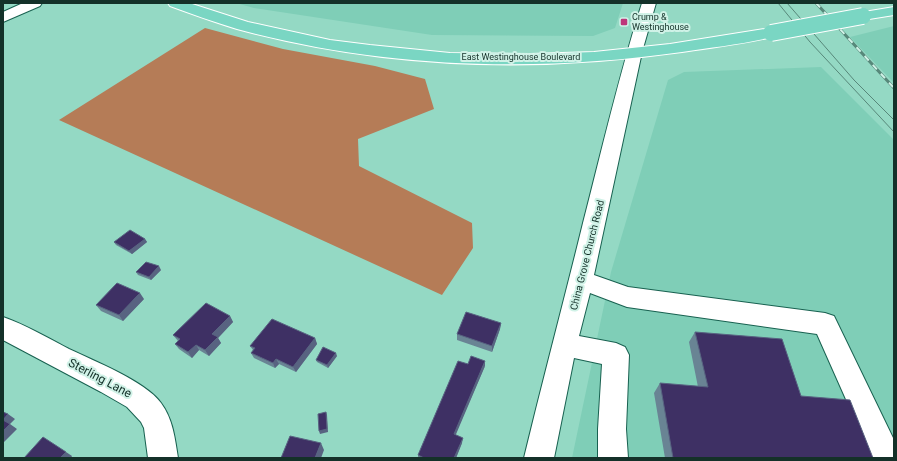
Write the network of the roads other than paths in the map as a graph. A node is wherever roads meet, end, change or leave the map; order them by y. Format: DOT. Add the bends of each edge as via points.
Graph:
graph roads {
  1 [pos="35,3"];
  2 [pos="176,3"];
  3 [pos="649,3"];
  4 [pos="894,11"];
  5 [pos="3,18"];
  6 [pos="634,52"];
  7 [pos="581,280"];
  8 [pos="3,328"];
  9 [pos="564,344"];
  10 [pos="163,458"];
  11 [pos="539,458"];
  12 [pos="613,458"];
  13 [pos="887,458"];
  1 -- 5 [label="street"];
  2 -- 6 [label="main road, East Westinghouse Boulevard" via="252,28 388,52 493,59 571,58"];
  3 -- 6 [label="street, China Grove Church Road"];
  4 -- 6 [label="main road, East Westinghouse Boulevard, bridge" via="771,33"];
  6 -- 7 [label="street, China Grove Church Road"];
  7 -- 9 [label="street, China Grove Church Road"];
  7 -- 13 [label="street" via="628,298 825,324"];
  8 -- 10 [label="street, Sterling Lane" via="137,398 151,412 158,426"];
  9 -- 11 [label="street, China Grove Church Road"];
  9 -- 12 [label="street" via="616,355"];
}
